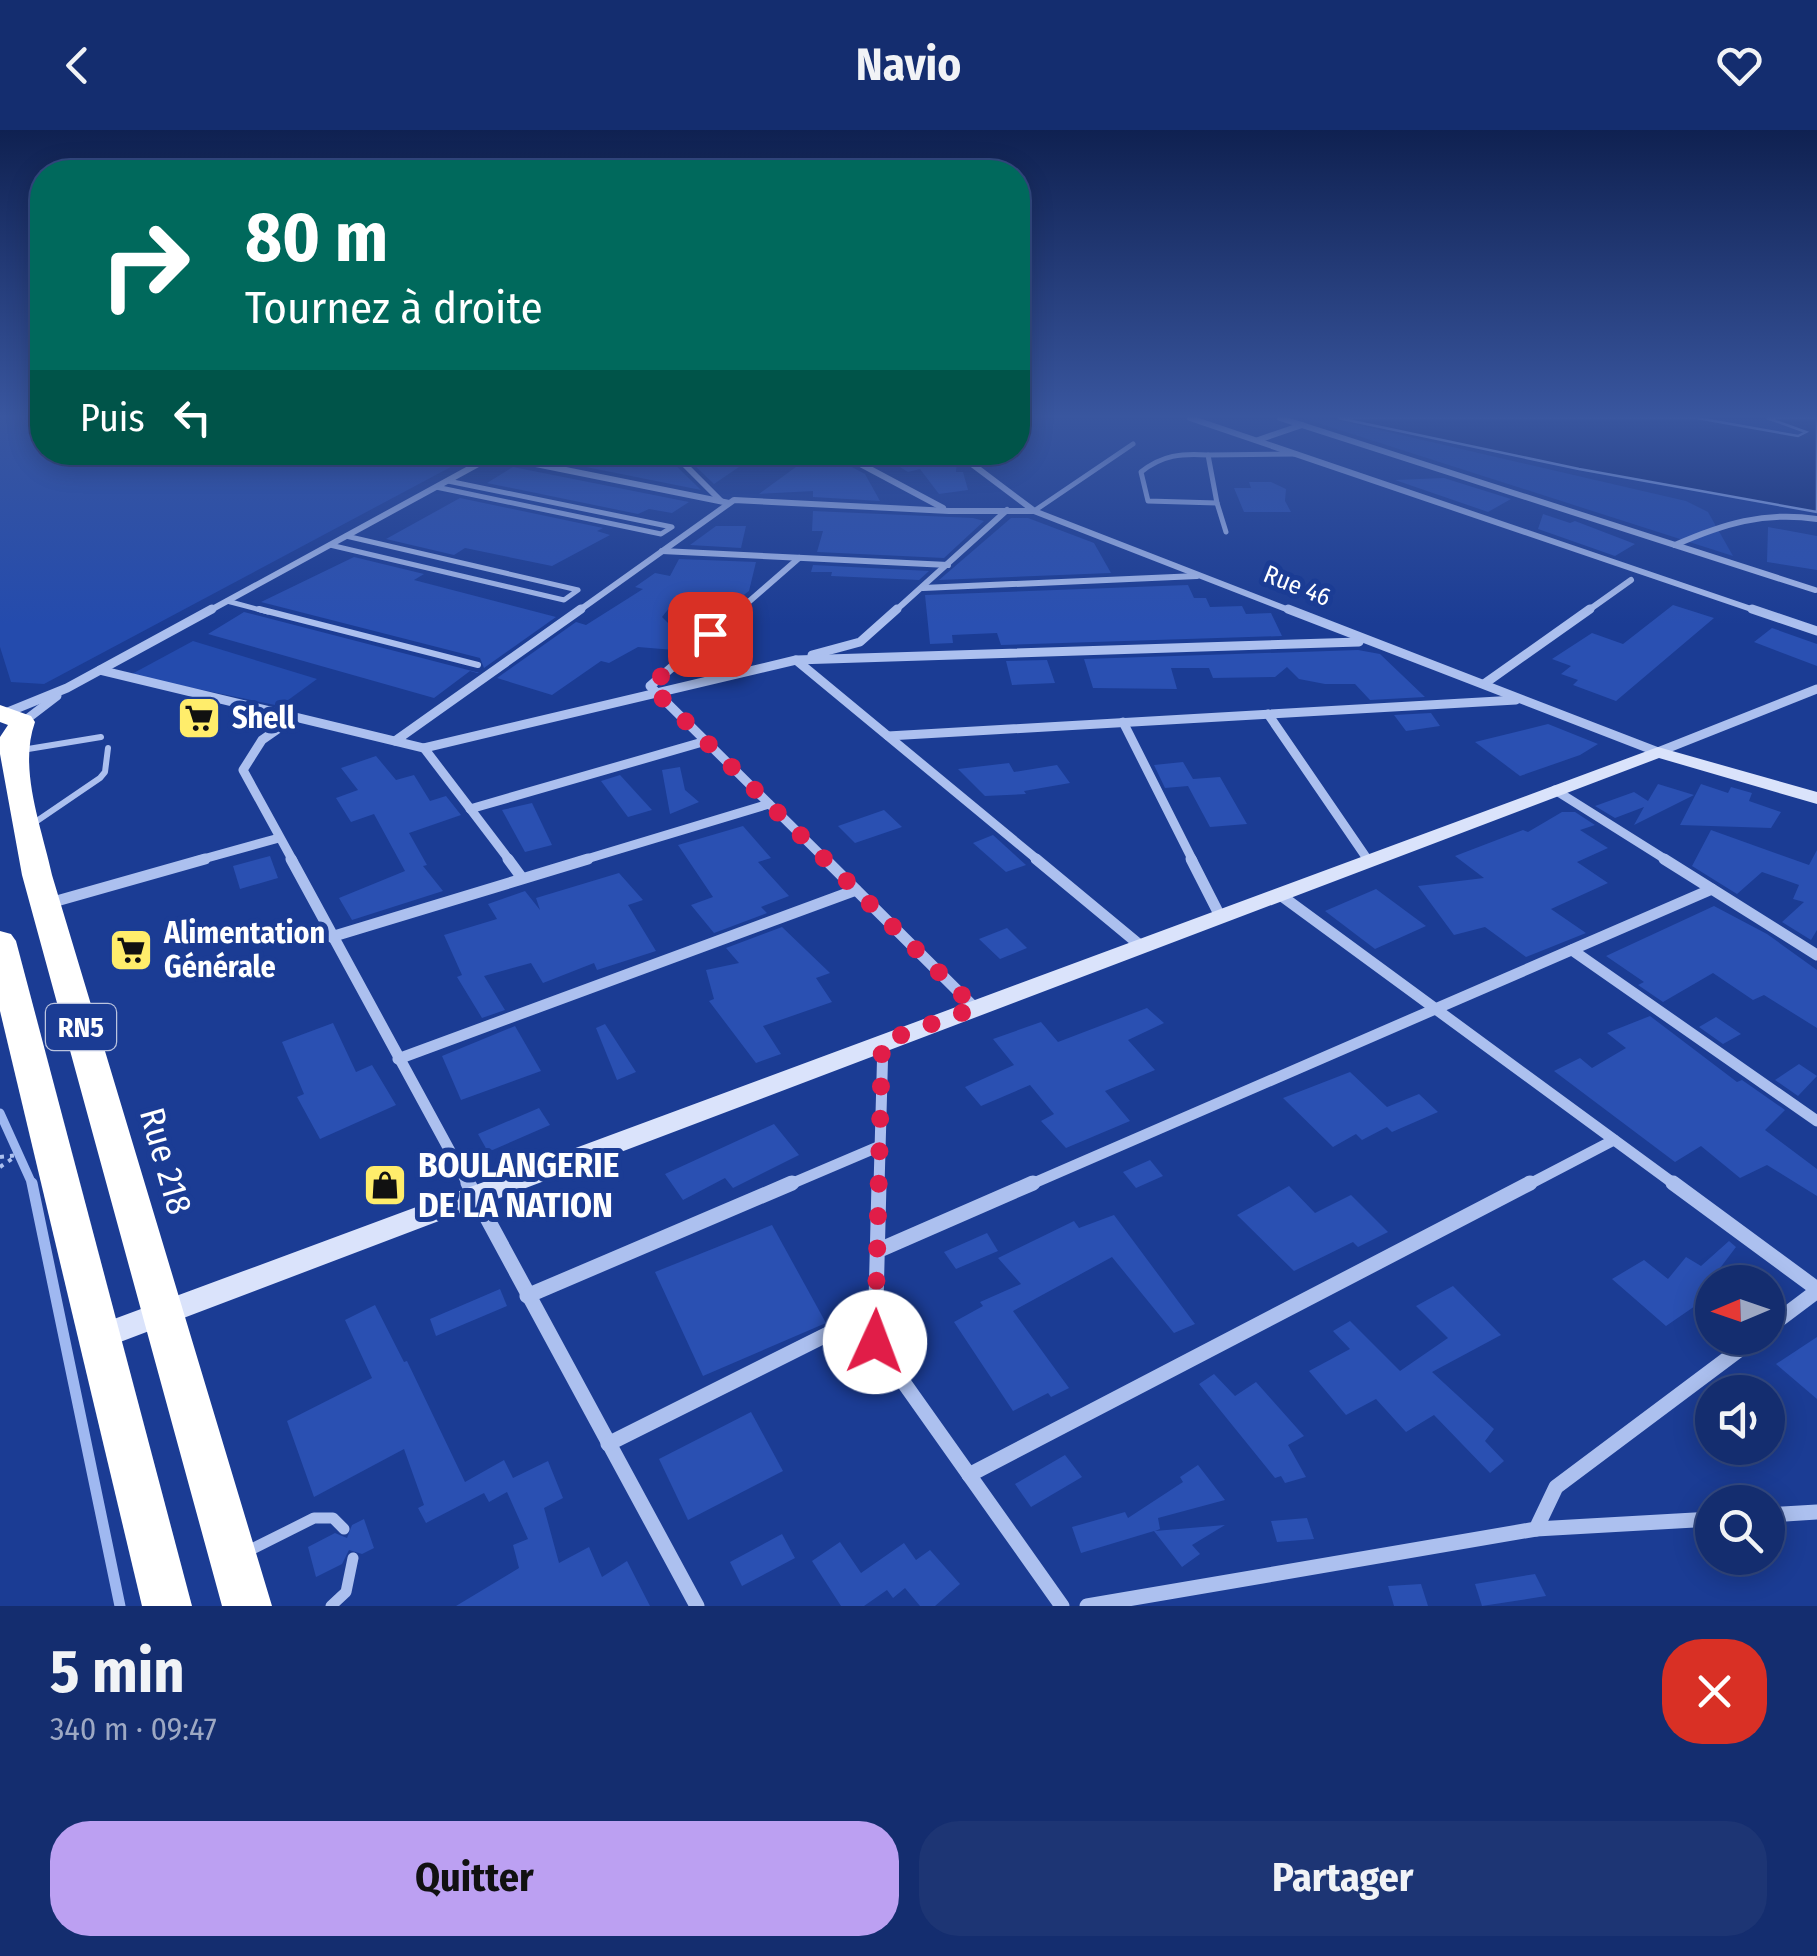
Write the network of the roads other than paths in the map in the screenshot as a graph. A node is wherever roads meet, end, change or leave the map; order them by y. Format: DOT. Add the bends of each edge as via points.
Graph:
graph roads {
  1 [pos="436,487"];
  2 [pos="477,487"];
  3 [pos="653,487"];
  4 [pos="709,487"];
  5 [pos="903,487"];
  6 [pos="1002,487"];
  7 [pos="1070,487"];
  8 [pos="1145,487"];
  9 [pos="1213,487"];
  10 [pos="1393,487"];
  11 [pos="1495,487"];
  12 [pos="725,502"];
  13 [pos="1216,503"];
  14 [pos="1007,510"];
  15 [pos="948,511"];
  16 [pos="1034,511"];
  17 [pos="1817,518"];
  18 [pos="1226,532"];
  19 [pos="346,536"];
  20 [pos="330,545"];
  21 [pos="1676,545"];
  22 [pos="662,551"];
  23 [pos="800,558"];
  24 [pos="948,565"];
  25 [pos="1205,575"];
  26 [pos="1630,580"];
  27 [pos="923,588"];
  28 [pos="1815,590"];
  29 [pos="227,601"];
  30 [pos="1817,631"];
  31 [pos="1366,641"];
  32 [pos="796,660"];
  33 [pos="478,665"];
  34 [pos="100,670"];
  35 [pos="1484,684"];
  36 [pos="67,688"];
  37 [pos="1817,689"];
  38 [pos="657,693"];
  39 [pos="1521,699"];
  40 [pos="1268,714"];
  41 [pos="295,717"];
  42 [pos="1123,722"];
  43 [pos="10,731"];
  44 [pos="888,736"];
  45 [pos="101,737"];
  46 [pos="395,741"];
  47 [pos="706,741"];
  48 [pos="108,748"];
  49 [pos="424,748"];
  50 [pos="1658,752"];
  51 [pos="1555,790"];
  52 [pos="1817,798"];
  53 [pos="769,804"];
  54 [pos="470,809"];
  55 [pos="28,827"];
  56 [pos="279,838"];
  57 [pos="1368,860"];
  58 [pos="522,878"];
  59 [pos="1712,889"];
  60 [pos="856,890"];
  61 [pos="1279,894"];
  62 [pos="46,904"];
  63 [pos="1220,916"];
  64 [pos="330,938"];
  65 [pos="0,941"];
  66 [pos="1141,946"];
  67 [pos="1572,950"];
  68 [pos="1816,953"];
  69 [pos="975,1008"];
  70 [pos="1437,1010"];
  71 [pos="882,1042"];
  72 [pos="398,1059"];
  73 [pos="1817,1121"];
  74 [pos="1614,1140"];
  75 [pos="880,1146"];
  76 [pos="472,1196"];
  77 [pos="878,1251"];
  78 [pos="1817,1290"];
  79 [pos="528,1296"];
  80 [pos="876,1310"];
  81 [pos="162,1313"];
  82 [pos="1785,1315"];
  83 [pos="97,1338"];
  84 [pos="1732,1355"];
  85 [pos="608,1444"];
  86 [pos="969,1475"];
  87 [pos="1817,1512"];
  88 [pos="1785,1515"];
  89 [pos="1695,1520"];
  90 [pos="344,1529"];
  91 [pos="1536,1529"];
  92 [pos="233,1558"];
  93 [pos="353,1558"];
  94 [pos="168,1606"];
  95 [pos="247,1606"];
  96 [pos="331,1606"];
  97 [pos="697,1606"];
  98 [pos="1062,1606"];
  99 [pos="1086,1606"];
  1 -- 2 [label="lane" via="661,534 672,526"];
  1 -- 19 [label="street"];
  3 -- 12 [label="street, Rue 46"];
  4 -- 12 [label="street"];
  5 -- 15 [label="street"];
  6 -- 16 [label="street"];
  7 -- 16 [label="lane"];
  8 -- 13 [label="lane" via="1148,501"];
  9 -- 13 [label="lane"];
  10 -- 30 [label="street"];
  11 -- 21 [label="street"];
  12 -- 15 [label="street, Rue 46"];
  12 -- 22 [label="street"];
  13 -- 18 [label="lane"];
  14 -- 15 [label="street, Rue 46"];
  14 -- 16 [label="street, Rue 46"];
  14 -- 24 [label="street"];
  16 -- 25 [label="street, Rue 46"];
  17 -- 21 [label="street" via="1781,512 1729,521"];
  19 -- 20 [label="street"];
  19 -- 20 [label="lane" via="578,590 564,600"];
  20 -- 29 [label="street"];
  21 -- 28 [label="street"];
  22 -- 23 [label="street"];
  22 -- 46 [label="street"];
  23 -- 24 [label="street"];
  23 -- 38 [label="street" via="650,686"];
  24 -- 27 [label="street"];
  25 -- 27 [label="street"];
  25 -- 31 [label="street, Rue 46"];
  26 -- 35 [label="street"];
  27 -- 32 [label="street" via="860,642"];
  29 -- 33 [label="lane"];
  29 -- 34 [label="street"];
  31 -- 32 [label="street"];
  31 -- 35 [label="street, Rue 46"];
  32 -- 38 [label="street"];
  32 -- 44 [label="street"];
  34 -- 36 [label="street"];
  34 -- 41 [label="street"];
  35 -- 39 [label="street, Rue 46"];
  36 -- 43 [label="street"];
  36 -- 43 [label="street"];
  37 -- 50 [label="street"];
  38 -- 47 [label="street"];
  38 -- 49 [label="street"];
  39 -- 40 [label="street"];
  39 -- 50 [label="street, Rue 46"];
  40 -- 42 [label="street"];
  40 -- 57 [label="street"];
  41 -- 46 [label="street"];
  41 -- 56 [label="street" via="262,740 243,770"];
  42 -- 44 [label="street"];
  42 -- 63 [label="street"];
  43 -- 45 [label="lane"];
  43 -- 55 [label="highway, Rue 218 / RN5"];
  44 -- 66 [label="street"];
  46 -- 49 [label="street"];
  47 -- 53 [label="street"];
  47 -- 54 [label="street"];
  48 -- 55 [label="lane" via="100,778"];
  49 -- 54 [label="street"];
  50 -- 51 [label="street"];
  50 -- 52 [label="street, Rue 46"];
  51 -- 57 [label="street"];
  51 -- 59 [label="street"];
  53 -- 58 [label="street"];
  53 -- 60 [label="street"];
  54 -- 58 [label="street"];
  55 -- 62 [label="highway, Rue 218 / RN5"];
  56 -- 62 [label="street"];
  56 -- 64 [label="street"];
  57 -- 61 [label="street"];
  58 -- 64 [label="street"];
  59 -- 67 [label="street"];
  59 -- 68 [label="street"];
  60 -- 69 [label="street"];
  60 -- 72 [label="street"];
  61 -- 63 [label="street"];
  61 -- 70 [label="street"];
  62 -- 81 [label="highway, Rue 218 / RN5"];
  63 -- 66 [label="street"];
  64 -- 72 [label="street"];
  65 -- 83 [label="highway, RN5"];
  66 -- 69 [label="street"];
  67 -- 70 [label="street"];
  67 -- 73 [label="street"];
  69 -- 71 [label="street"];
  70 -- 74 [label="street"];
  70 -- 77 [label="street"];
  71 -- 75 [label="street"];
  71 -- 76 [label="street"];
  72 -- 76 [label="street"];
  74 -- 78 [label="street"];
  74 -- 86 [label="street"];
  75 -- 77 [label="street"];
  75 -- 79 [label="street"];
  76 -- 79 [label="street"];
  76 -- 81 [label="street"];
  77 -- 80 [label="street"];
  78 -- 82 [label="street"];
  79 -- 85 [label="street"];
  80 -- 85 [label="street"];
  80 -- 86 [label="street" via="875,1342"];
  81 -- 83 [label="street"];
  81 -- 92 [label="highway, Rue 218 / RN5"];
  83 -- 94 [label="highway, RN5"];
  84 -- 91 [label="street" via="1556,1488"];
  85 -- 97 [label="street"];
  86 -- 98 [label="street"];
  87 -- 88 [label="street"];
  89 -- 91 [label="street"];
  90 -- 92 [label="lane" via="333,1518 314,1518"];
  91 -- 99 [label="street"];
  92 -- 95 [label="highway, Rue 218 / RN5"];
  93 -- 96 [label="lane" via="352,1583"];
}
